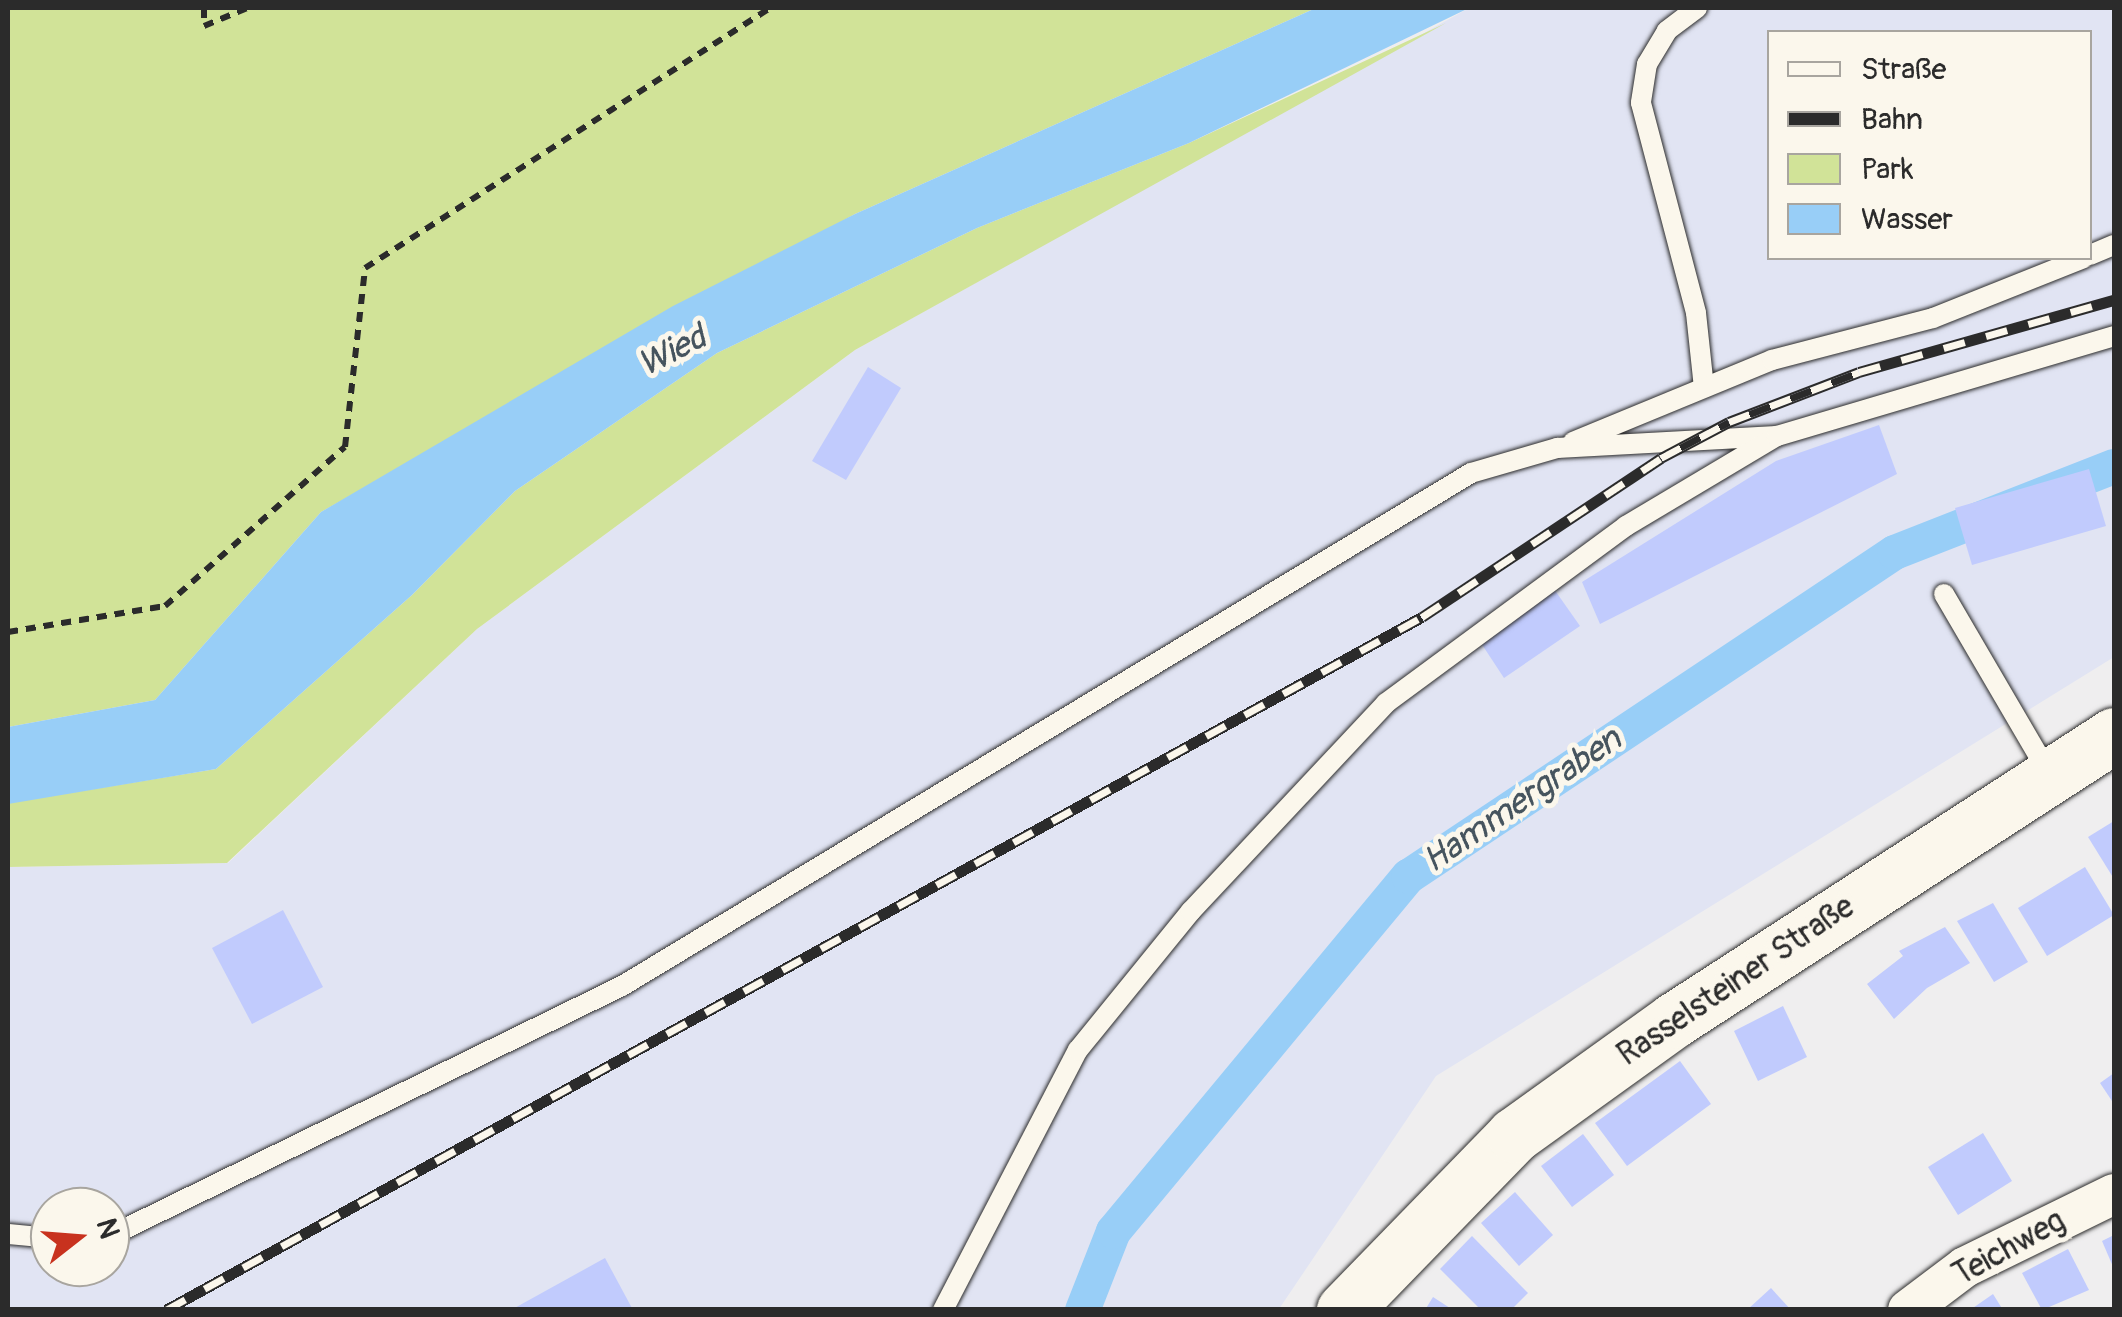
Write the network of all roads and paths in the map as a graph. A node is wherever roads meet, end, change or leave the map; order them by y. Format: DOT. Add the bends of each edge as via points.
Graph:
graph roads {
  1 [pos="204,8"];
  2 [pos="247,8"];
  3 [pos="770,8"];
  4 [pos="1697,8"];
  5 [pos="2076,260"];
  6 [pos="2114,336"];
  7 [pos="1704,388"];
  8 [pos="1777,436"];
  9 [pos="1558,448"];
  10 [pos="1944,594"];
  11 [pos="8,632"];
  12 [pos="2114,735"];
  13 [pos="2050,774"];
  14 [pos="2114,1194"];
  15 [pos="130,1226"];
  16 [pos="1379,1288"];
  17 [pos="943,1310"];
  18 [pos="1344,1310"];
  19 [pos="1908,1310"];
  1 -- 2 [label="path" via="204,26"];
  3 -- 11 [label="path" via="365,268 345,447 165,606"];
  4 -- 7 [label="lane" via="1667,31 1648,64 1641,103 1696,313"];
  5 -- 7 [label="lane" via="1933,318 1772,360"];
  6 -- 8 [label="lane"];
  7 -- 9 [label="lane"];
  8 -- 9 [label="lane"];
  8 -- 17 [label="lane" via="1626,526 1386,702 1192,911 1078,1050"];
  9 -- 15 [label="lane" via="1471,473 622,986"];
  10 -- 13 [label="lane"];
  12 -- 13 [label="main road, Rasselsteiner Straße"];
  13 -- 16 [label="main road, Rasselsteiner Straße" via="1674,1020 1514,1135"];
  14 -- 19 [label="street, Teichweg" via="1966,1267"];
  16 -- 18 [label="main road, Rasselsteiner Straße"];
}
